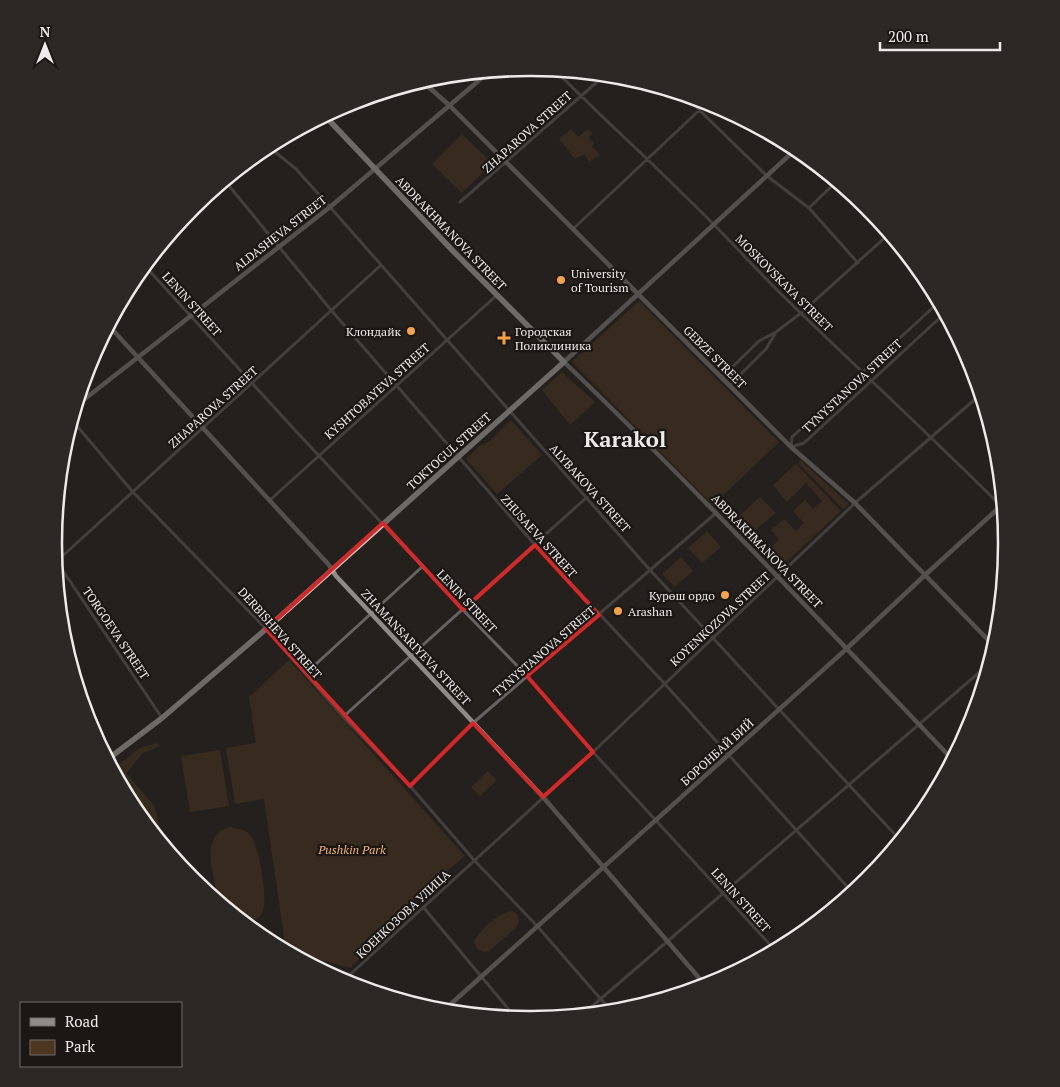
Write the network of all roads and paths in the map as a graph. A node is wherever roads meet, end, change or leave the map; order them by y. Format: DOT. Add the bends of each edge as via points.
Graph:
graph roads {
  1 [pos="561,77"];
  2 [pos="481,79"];
  3 [pos="598,81"];
  4 [pos="429,87"];
  5 [pos="580,96"];
  6 [pos="450,106"];
  7 [pos="696,107"];
  8 [pos="700,111"];
  9 [pos="330,121"];
  10 [pos="275,152"];
  11 [pos="790,155"];
  12 [pos="647,159"];
  13 [pos="506,162"];
  14 [pos="376,169"];
  15 [pos="767,176"];
  16 [pos="229,186"];
  17 [pos="831,186"];
  18 [pos="460,202"];
  19 [pos="330,207"];
  20 [pos="809,208"];
  21 [pos="714,224"];
  22 [pos="573,229"];
  23 [pos="884,239"];
  24 [pos="279,247"];
  25 [pos="858,263"];
  26 [pos="381,265"];
  27 [pos="150,271"];
  28 [pos="637,294"];
  29 [pos="496,295"];
  30 [pos="933,307"];
  31 [pos="331,310"];
  32 [pos="801,313"];
  33 [pos="190,315"];
  34 [pos="939,318"];
  35 [pos="114,332"];
  36 [pos="776,332"];
  37 [pos="447,341"];
  38 [pos="136,357"];
  39 [pos="564,362"];
  40 [pos="862,373"];
  41 [pos="721,378"];
  42 [pos="870,381"];
  43 [pos="252,384"];
  44 [pos="396,385"];
  45 [pos="729,386"];
  46 [pos="85,398"];
  47 [pos="975,399"];
  48 [pos="509,410"];
  49 [pos="77,426"];
  50 [pos="203,429"];
  51 [pos="931,437"];
  52 [pos="791,447"];
  53 [pos="319,455"];
  54 [pos="458,457"];
  55 [pos="132,491"];
  56 [pos="587,497"];
  57 [pos="995,500"];
  58 [pos="269,501"];
  59 [pos="854,503"];
  60 [pos="716,512"];
  61 [pos="996,512"];
  62 [pos="383,523"];
  63 [pos="535,545"];
  64 [pos="63,555"];
  65 [pos="423,566"];
  66 [pos="332,570"];
  67 [pos="650,570"];
  68 [pos="64,573"];
  69 [pos="925,575"];
  70 [pos="778,576"];
  71 [pos="462,610"];
  72 [pos="371,614"];
  73 [pos="599,615"];
  74 [pos="266,628"];
  75 [pos="714,638"];
  76 [pos="988,640"];
  77 [pos="848,648"];
  78 [pos="410,656"];
  79 [pos="316,664"];
  80 [pos="980,672"];
  81 [pos="528,676"];
  82 [pos="664,683"];
  83 [pos="780,709"];
  84 [pos="343,717"];
  85 [pos="162,718"];
  86 [pos="473,723"];
  87 [pos="919,724"];
  88 [pos="593,752"];
  89 [pos="113,754"];
  90 [pos="947,754"];
  91 [pos="729,755"];
  92 [pos="849,784"];
  93 [pos="410,786"];
  94 [pos="543,796"];
  95 [pos="656,820"];
  96 [pos="796,830"];
  97 [pos="895,835"];
  98 [pos="474,860"];
  99 [pos="604,867"];
  100 [pos="847,887"];
  101 [pos="723,893"];
  102 [pos="424,908"];
  103 [pos="538,926"];
  104 [pos="667,941"];
  105 [pos="770,944"];
  106 [pos="350,975"];
  107 [pos="481,977"];
  108 [pos="700,979"];
  109 [pos="600,998"];
  110 [pos="451,1004"];
  111 [pos="606,1005"];
  112 [pos="590,1007"];
  113 [pos="509,1010"];
  1 -- 5 [label="street, MOSKOVSKAYA STREET"];
  2 -- 6 [label="main road, ALDASHEVA STREET"];
  3 -- 5 [label="street, ZHAPAROVA STREET"];
  4 -- 6 [label="main road, GEBZE STREET"];
  5 -- 12 [label="street, MOSKOVSKAYA STREET"];
  5 -- 13 [label="street, ZHAPAROVA STREET"];
  6 -- 13 [label="main road, GEBZE STREET"];
  6 -- 14 [label="main road, ALDASHEVA STREET"];
  7 -- 8 [label="street"];
  8 -- 12 [label="street"];
  8 -- 15 [label="street"];
  9 -- 14 [label="highway, ABDRAKHMANOVA STREET"];
  10 -- 19 [label="street, ALYBAKOVA STREET"];
  11 -- 15 [label="main road, TOKTOGUL STREET"];
  12 -- 21 [label="street, MOSKOVSKAYA STREET"];
  12 -- 22 [label="street"];
  13 -- 18 [label="street, ZHAPAROVA STREET"];
  13 -- 22 [label="main road, GEBZE STREET"];
  14 -- 19 [label="main road, ALDASHEVA STREET"];
  14 -- 29 [label="highway, ABDRAKHMANOVA STREET"];
  15 -- 20 [label="street"];
  15 -- 21 [label="main road, TOKTOGUL STREET"];
  16 -- 24 [label="street, ZHUSAEVA STREET"];
  17 -- 20 [label="street"];
  19 -- 24 [label="main road, ALDASHEVA STREET"];
  19 -- 26 [label="street, ALYBAKOVA STREET"];
  20 -- 25 [label="street"];
  21 -- 28 [label="main road, TOKTOGUL STREET"];
  21 -- 32 [label="street, MOSKOVSKAYA STREET"];
  22 -- 28 [label="main road, GEBZE STREET"];
  23 -- 25 [label="street"];
  24 -- 31 [label="street, ZHUSAEVA STREET"];
  24 -- 33 [label="main road, ALDASHEVA STREET"];
  25 -- 32 [label="street"];
  26 -- 31 [label="street, ZHAPAROVA STREET"];
  26 -- 37 [label="street, ALYBAKOVA STREET"];
  27 -- 33 [label="street, LENIN STREET"];
  28 -- 39 [label="main road, TOKTOGUL STREET"];
  28 -- 41 [label="main road, GEBZE STREET"];
  29 -- 37 [label="street, KYSHTOBAYEVA STREET"];
  29 -- 39 [label="highway, ABDRAKHMANOVA STREET"];
  30 -- 40 [label="street, TYNYSTANOVA STREET"];
  31 -- 43 [label="street, ZHAPAROVA STREET"];
  31 -- 44 [label="street, ZHUSAEVA STREET"];
  32 -- 36 [label="street"];
  32 -- 40 [label="street, MOSKOVSKAYA STREET"];
  33 -- 38 [label="main road, ALDASHEVA STREET"];
  33 -- 43 [label="street, LENIN STREET"];
  34 -- 42 [label="street, TYNYSTANOVA STREET"];
  35 -- 38 [label="main road, ZHAMANSARIYEVA STREET"];
  36 -- 41 [label="street" via="758,341"];
  36 -- 45 [label="street" via="766,349"];
  37 -- 44 [label="street, KYSHTOBAYEVA STREET"];
  37 -- 48 [label="street, ALYBAKOVA STREET"];
  38 -- 46 [label="main road, ALDASHEVA STREET"];
  38 -- 50 [label="main road, ZHAMANSARIYEVA STREET"];
  39 -- 48 [label="highway, TOKTOGUL STREET"];
  39 -- 60 [label="main road, ABDRAKHMANOVA STREET"];
  40 -- 42 [label="street, MOSKOVSKAYA STREET"];
  40 -- 52 [label="street, TYNYSTANOVA STREET" via="792,437"];
  41 -- 45 [label="main road, GEBZE STREET"];
  42 -- 51 [label="street, MOSKOVSKAYA STREET"];
  42 -- 52 [label="street, TYNYSTANOVA STREET" via="804,443"];
  43 -- 50 [label="street, ZHAPAROVA STREET"];
  43 -- 53 [label="street, LENIN STREET"];
  44 -- 53 [label="street, KYSHTOBAYEVA STREET"];
  44 -- 54 [label="street, ZHUSAEVA STREET"];
  45 -- 52 [label="main road, GEBZE STREET"];
  47 -- 51 [label="street, KOYENKOZOVA STREET"];
  48 -- 54 [label="highway, TOKTOGUL STREET"];
  48 -- 56 [label="street, ALYBAKOVA STREET"];
  49 -- 55 [label="street, DERBISHEVA STREET"];
  50 -- 55 [label="street, ZHAPAROVA STREET"];
  50 -- 58 [label="main road, ZHAMANSARIYEVA STREET"];
  51 -- 57 [label="street, MOSKOVSKAYA STREET"];
  51 -- 59 [label="street, KOYENKOZOVA STREET"];
  52 -- 59 [label="main road, GEBZE STREET"];
  53 -- 58 [label="street, KYSHTOBAYEVA STREET"];
  53 -- 62 [label="street, LENIN STREET"];
  54 -- 62 [label="highway, TOKTOGUL STREET"];
  54 -- 63 [label="street, ZHUSAEVA STREET"];
  55 -- 64 [label="street, ZHAPAROVA STREET"];
  55 -- 74 [label="street, DERBISHEVA STREET"];
  56 -- 63 [label="street"];
  56 -- 67 [label="street, ALYBAKOVA STREET"];
  58 -- 66 [label="main road, ZHAMANSARIYEVA STREET"];
  59 -- 69 [label="main road, GEBZE STREET"];
  59 -- 70 [label="street, KOYENKOZOVA STREET"];
  60 -- 67 [label="street, TYNYSTANOVA STREET"];
  60 -- 70 [label="main road, ABDRAKHMANOVA STREET"];
  61 -- 69 [label="main road, БОРОНБАЙ БИЙ"];
  62 -- 65 [label="street, LENIN STREET"];
  62 -- 66 [label="highway, TOKTOGUL STREET"];
  63 -- 71 [label="street"];
  63 -- 73 [label="street, ZHUSAEVA STREET"];
  65 -- 71 [label="street, LENIN STREET"];
  65 -- 72 [label="street"];
  66 -- 72 [label="main road, ZHAMANSARIYEVA STREET"];
  66 -- 74 [label="highway, TOKTOGUL STREET"];
  67 -- 73 [label="street, TYNYSTANOVA STREET"];
  67 -- 75 [label="street, ALYBAKOVA STREET"];
  68 -- 85 [label="street, TORGOEVA STREET"];
  69 -- 76 [label="main road, GEBZE STREET"];
  69 -- 77 [label="main road, БОРОНБАЙ БИЙ"];
  70 -- 75 [label="street, KOYENKOZOVA STREET"];
  70 -- 77 [label="main road, ABDRAKHMANOVA STREET"];
  71 -- 78 [label="street"];
  71 -- 81 [label="street, LENIN STREET"];
  72 -- 78 [label="main road, ZHAMANSARIYEVA STREET"];
  72 -- 79 [label="street"];
  73 -- 81 [label="street, TYNYSTANOVA STREET"];
  73 -- 82 [label="street, ZHUSAEVA STREET"];
  74 -- 84 [label="street, DERBISHEVA STREET"];
  74 -- 85 [label="highway, TOKTOGUL STREET"];
  75 -- 82 [label="street, KOYENKOZOVA STREET"];
  75 -- 83 [label="street, ALYBAKOVA STREET"];
  77 -- 83 [label="main road, БОРОНБАЙ БИЙ"];
  77 -- 87 [label="main road, ABDRAKHMANOVA STREET"];
  78 -- 84 [label="street"];
  78 -- 86 [label="main road, ZHAMANSARIYEVA STREET"];
  80 -- 87 [label="street"];
  81 -- 86 [label="street, TYNYSTANOVA STREET"];
  81 -- 88 [label="street, LENIN STREET"];
  82 -- 88 [label="street, KOYENKOZOVA STREET"];
  82 -- 91 [label="street, ZHUSAEVA STREET"];
  83 -- 91 [label="main road, БОРОНБАЙ БИЙ"];
  83 -- 92 [label="street, ALYBAKOVA STREET"];
  84 -- 93 [label="street, DERBISHEVA STREET"];
  85 -- 89 [label="highway, TOKTOGUL STREET"];
  86 -- 93 [label="street, TYNYSTANOVA STREET"];
  86 -- 94 [label="main road, ZHAMANSARIYEVA STREET"];
  87 -- 90 [label="main road, ABDRAKHMANOVA STREET"];
  87 -- 92 [label="street"];
  88 -- 94 [label="street, KOYENKOZOVA STREET"];
  88 -- 95 [label="street, LENIN STREET"];
  91 -- 95 [label="main road, БОРОНБАЙ БИЙ"];
  91 -- 96 [label="street, ZHUSAEVA STREET"];
  92 -- 96 [label="street"];
  92 -- 97 [label="street, ALYBAKOVA STREET"];
  93 -- 98 [label="street, DERBISHEVA STREET"];
  94 -- 98 [label="street, KOYENKOZOVA STREET"];
  94 -- 99 [label="main road, ZHAMANSARIYEVA STREET"];
  95 -- 99 [label="main road, БОРОНБАЙ БИЙ"];
  95 -- 101 [label="street, LENIN STREET"];
  96 -- 100 [label="street, ZHUSAEVA STREET"];
  96 -- 101 [label="street"];
  98 -- 102 [label="street, КОЕНКОЗОВА УЛИЦА"];
  98 -- 103 [label="street, DERBISHEVA STREET"];
  99 -- 103 [label="main road, БОРОНБАЙ БИЙ"];
  99 -- 104 [label="main road, ZHAMANSARIYEVA STREET"];
  101 -- 104 [label="street"];
  101 -- 105 [label="street, LENIN STREET"];
  102 -- 106 [label="street, КОЕНКОЗОВА УЛИЦА"];
  102 -- 107 [label="street"];
  103 -- 107 [label="main road, БОРОНБАЙ БИЙ"];
  103 -- 109 [label="street, DERBISHEVA STREET"];
  104 -- 108 [label="main road, ZHAMANSARIYEVA STREET"];
  104 -- 109 [label="street"];
  107 -- 110 [label="main road, БОРОНБАЙ БИЙ"];
  107 -- 113 [label="street"];
  109 -- 111 [label="street, DERBISHEVA STREET"];
  109 -- 112 [label="street"];
}
